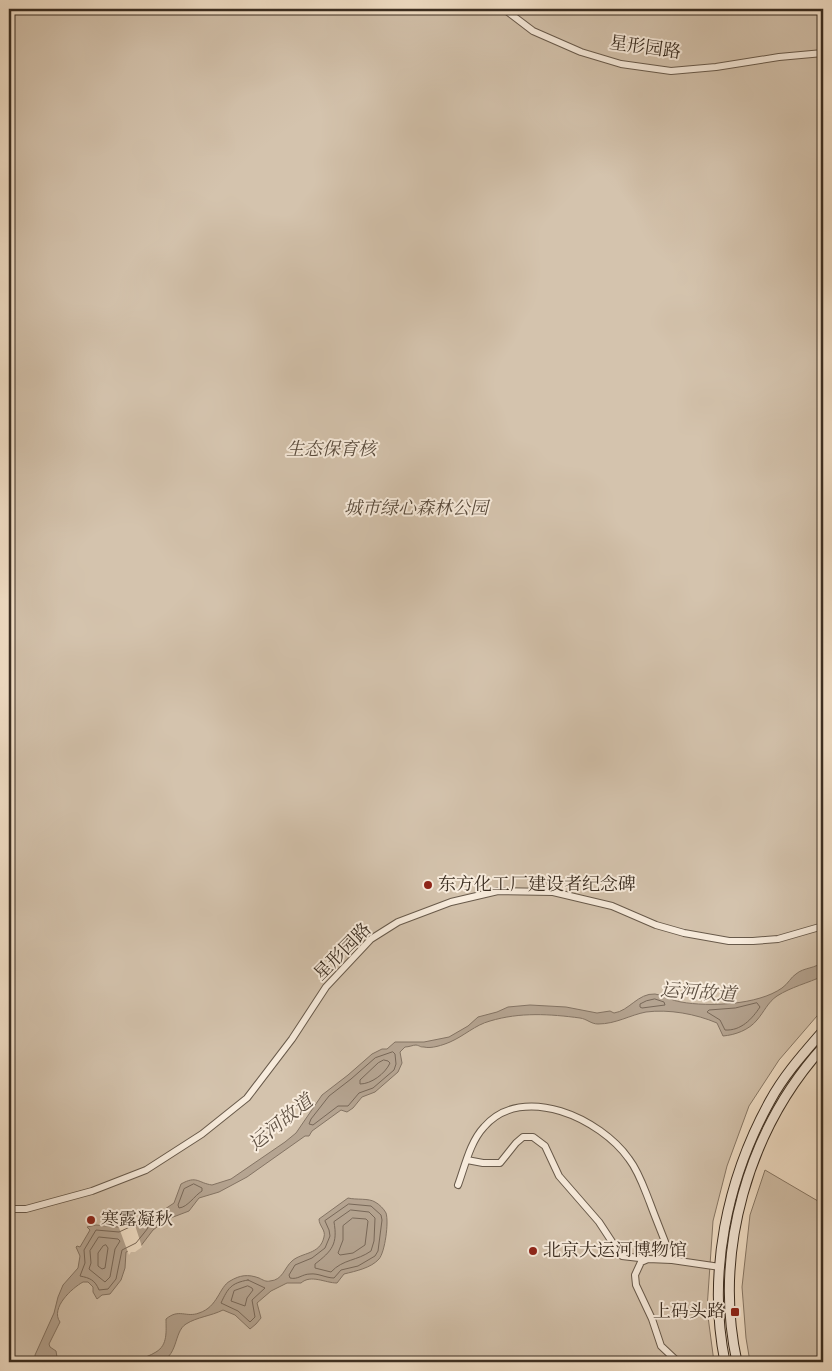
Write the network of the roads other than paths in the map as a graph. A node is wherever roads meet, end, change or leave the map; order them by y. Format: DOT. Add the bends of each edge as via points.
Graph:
graph roads {
  1 [pos="504,9"];
  2 [pos="823,53"];
  3 [pos="823,926"];
  4 [pos="823,1031"];
  5 [pos="823,1047"];
  6 [pos="467,1160"];
  7 [pos="458,1185"];
  8 [pos="9,1209"];
  9 [pos="648,1259"];
  10 [pos="672,1260"];
  11 [pos="720,1267"];
  12 [pos="678,1362"];
  13 [pos="725,1362"];
  14 [pos="737,1362"];
  1 -- 2 [label="street, 星形园路" via="533,31 580,52 621,64 663,70 716,67"];
  3 -- 8 [label="street, 星形园路" via="778,938 729,941 684,933 612,906 553,892 498,891 451,902 398,922 371,939 326,987 247,1098 202,1134 146,1170 101,1188 26,1209"];
  4 -- 11 [label="main road" via="797,1061 771,1100 751,1141 726,1214"];
  5 -- 14 [label="main road" via="781,1104 761,1143 743,1195 734,1235 730,1281 730,1315"];
  6 -- 7 [label="street"];
  6 -- 9 [label="street" via="500,1163 523,1137 533,1137 545,1146 559,1176 599,1222 622,1256"];
  6 -- 10 [label="street" via="484,1126 501,1113 522,1107 544,1108 565,1112 589,1123 611,1138 629,1158 639,1175"];
  9 -- 10 [label="street"];
  9 -- 12 [label="street" via="637,1269 636,1284 662,1346"];
  10 -- 11 [label="street"];
  11 -- 13 [label="main road" via="719,1303"];
}
